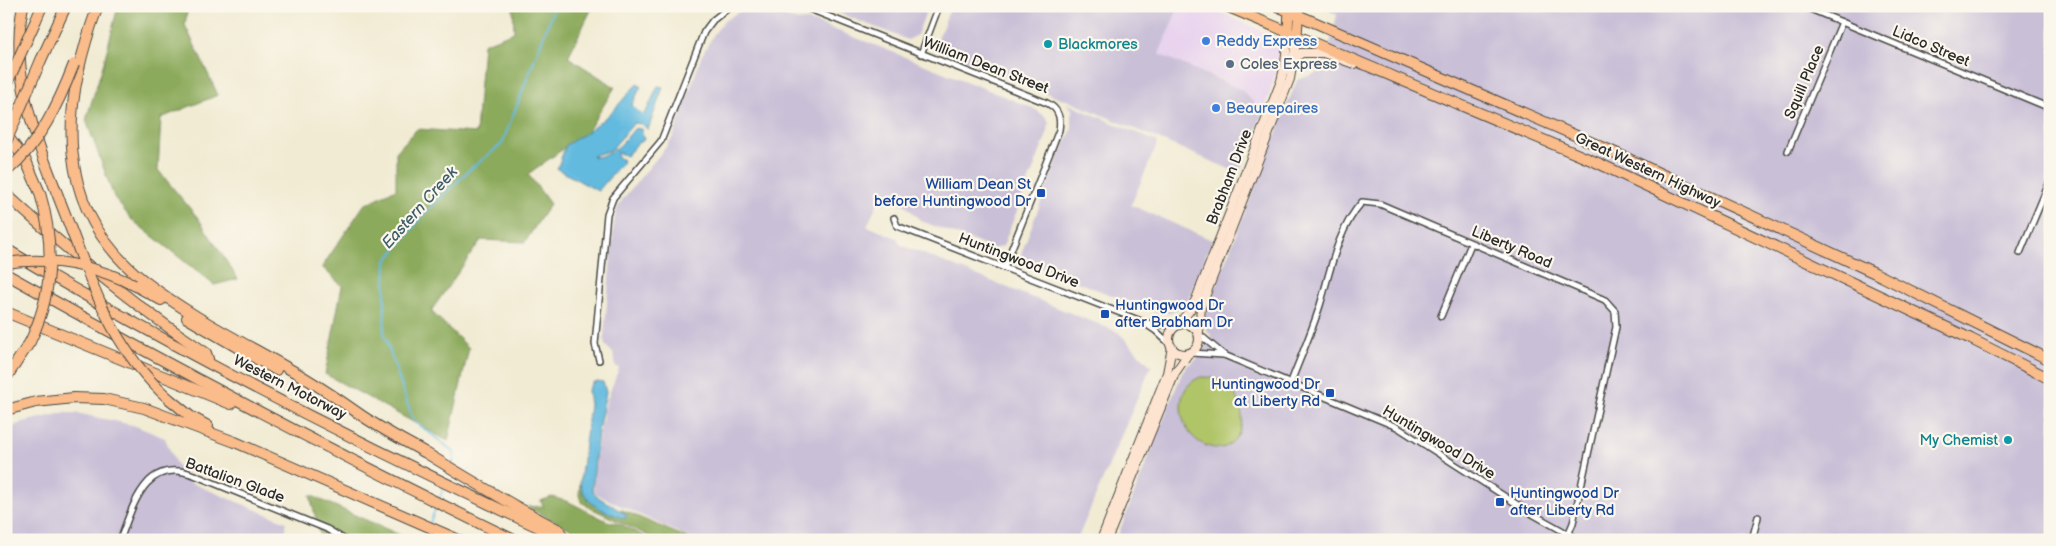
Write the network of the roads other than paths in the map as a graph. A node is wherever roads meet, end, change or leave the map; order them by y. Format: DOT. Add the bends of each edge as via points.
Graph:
graph roads {
  1 [pos="23,6"];
  2 [pos="42,6"];
  3 [pos="66,6"];
  4 [pos="98,6"];
  5 [pos="732,6"];
  6 [pos="802,6"];
  7 [pos="940,6"];
  8 [pos="1226,6"];
  9 [pos="1277,6"];
  10 [pos="1803,6"];
  11 [pos="1294,10"];
  12 [pos="93,19"];
  13 [pos="1842,22"];
  14 [pos="1292,34"];
  15 [pos="921,54"];
  16 [pos="1294,61"];
  17 [pos="1366,65"];
  18 [pos="6,86"];
  19 [pos="2050,108"];
  20 [pos="6,134"];
  21 [pos="6,142"];
  22 [pos="1788,151"];
  23 [pos="6,172"];
  24 [pos="2050,181"];
  25 [pos="6,194"];
  26 [pos="894,218"];
  27 [pos="1471,244"];
  28 [pos="6,249"];
  29 [pos="2020,254"];
  30 [pos="6,262"];
  31 [pos="1004,268"];
  32 [pos="6,274"];
  33 [pos="1936,302"];
  34 [pos="6,312"];
  35 [pos="1441,316"];
  36 [pos="1928,318"];
  37 [pos="1141,321"];
  38 [pos="1177,325"];
  39 [pos="1199,334"];
  40 [pos="1171,346"];
  41 [pos="1190,353"];
  42 [pos="1224,355"];
  43 [pos="600,360"];
  44 [pos="2050,360"];
  45 [pos="210,362"];
  46 [pos="6,378"];
  47 [pos="2050,379"];
  48 [pos="1291,382"];
  49 [pos="247,406"];
  50 [pos="6,410"];
  51 [pos="356,412"];
  52 [pos="236,442"];
  53 [pos="1758,517"];
  54 [pos="1568,535"];
  55 [pos="456,539"];
  56 [pos="564,539"];
  57 [pos="120,540"];
  58 [pos="345,540"];
  59 [pos="514,540"];
  60 [pos="1100,540"];
  61 [pos="1107,540"];
  62 [pos="1579,540"];
  63 [pos="1752,540"];
  1 -- 52 [label="highway, bridge" via="19,63 34,131 99,300 119,342 143,374 168,398 190,416"];
  2 -- 18 [label="highway, bridge"];
  3 -- 21 [label="highway, bridge"];
  4 -- 12 [label="highway"];
  5 -- 43 [label="street" via="713,20 704,32 661,141 613,198 606,214 595,344"];
  6 -- 15 [label="street, William Dean Street"];
  7 -- 15 [label="street"];
  8 -- 14 [label="highway, Great Western Highway"];
  9 -- 11 [label="highway, Great Western Highway"];
  10 -- 13 [label="street, Lidco Street"];
  11 -- 14 [label="main road"];
  11 -- 33 [label="highway, Great Western Highway" via="1609,150"];
  12 -- 23 [label="highway, bridge" via="43,131"];
  12 -- 51 [label="highway" via="75,83 70,119 72,158 80,189 101,233 119,257 152,287"];
  13 -- 19 [label="street, Lidco Street"];
  13 -- 22 [label="street, Squill Place"];
  14 -- 16 [label="main road, Brabham Drive"];
  14 -- 17 [label="highway, Great Western Highway"];
  14 -- 38 [label="main road, Brabham Drive" via="1281,81 1196,299"];
  15 -- 31 [label="street, William Dean Street" via="1047,103 1059,115 1057,134"];
  16 -- 17 [label="main road" via="1301,53 1315,52"];
  16 -- 39 [label="main road, Brabham Drive" via="1290,79 1200,307"];
  17 -- 36 [label="highway, Great Western Highway" via="1598,163"];
  20 -- 46 [label="highway, bridge" via="26,161 40,192 51,263 45,302 30,342"];
  24 -- 29 [label="street"];
  25 -- 45 [label="highway" via="117,290 206,353"];
  26 -- 31 [label="street, Huntingwood Drive" via="897,226"];
  27 -- 35 [label="street"];
  27 -- 48 [label="street, Liberty Road" via="1380,204 1362,202 1353,212 1337,248 1321,303"];
  27 -- 54 [label="street, Liberty Road" via="1600,298 1610,303 1615,311 1616,327"];
  28 -- 45 [label="highway, Western Motorway" via="64,284"];
  30 -- 51 [label="highway, bridge" via="37,260 104,272 134,285 246,353"];
  31 -- 37 [label="street, Huntingwood Drive"];
  32 -- 49 [label="highway"];
  33 -- 36 [label="highway"];
  33 -- 44 [label="highway, Great Western Highway"];
  34 -- 49 [label="highway" via="232,405"];
  36 -- 47 [label="highway, Great Western Highway"];
  37 -- 38 [label="street, Huntingwood Drive"];
  37 -- 40 [label="street, Huntingwood Drive"];
  38 -- 39 [label="main road" via="1190,324"];
  38 -- 40 [label="main road" via="1170,334"];
  39 -- 41 [label="main road" via="1198,345"];
  39 -- 42 [label="street, Huntingwood Drive"];
  40 -- 41 [label="main road" via="1179,353"];
  40 -- 60 [label="main road" via="1164,381"];
  41 -- 42 [label="street, Huntingwood Drive"];
  41 -- 61 [label="main road" via="1175,373"];
  42 -- 48 [label="street, Huntingwood Drive"];
  45 -- 56 [label="highway, Western Motorway" via="460,491"];
  48 -- 54 [label="street, Huntingwood Drive" via="1397,427"];
  49 -- 59 [label="highway"];
  50 -- 52 [label="highway" via="47,400 104,400 144,408"];
  51 -- 56 [label="highway" via="559,530"];
  52 -- 55 [label="highway"];
  53 -- 63 [label="street"];
  54 -- 62 [label="street, Huntingwood Drive"];
  57 -- 58 [label="street, Battalion Glade" via="142,488 159,474 179,471 328,529"];
}
